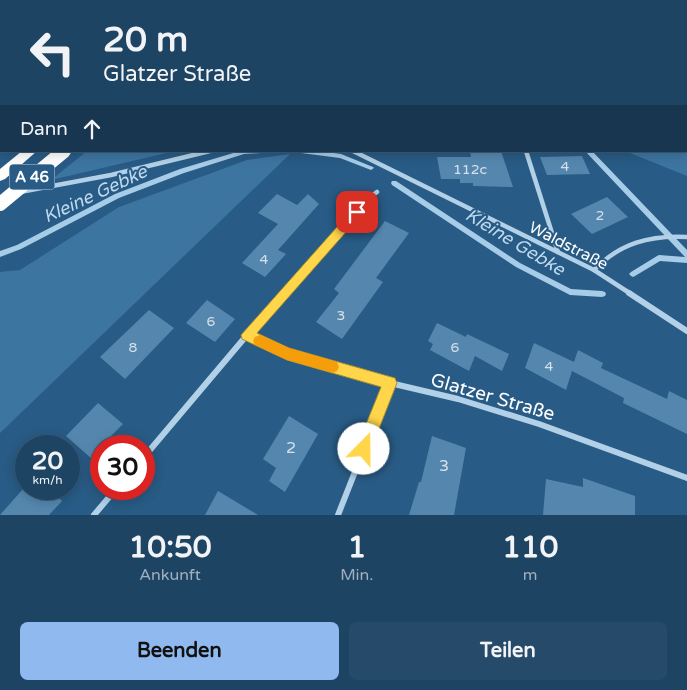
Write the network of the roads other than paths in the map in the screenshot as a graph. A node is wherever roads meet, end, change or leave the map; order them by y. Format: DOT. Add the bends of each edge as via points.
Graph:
graph roads {
  1 [pos="30,152"];
  2 [pos="63,152"];
  3 [pos="206,152"];
  4 [pos="355,152"];
  5 [pos="526,152"];
  6 [pos="0,176"];
  7 [pos="377,192"];
  8 [pos="0,196"];
  9 [pos="0,204"];
  10 [pos="687,237"];
  11 [pos="558,252"];
  12 [pos="594,270"];
  13 [pos="687,331"];
  14 [pos="247,335"];
  15 [pos="390,383"];
  16 [pos="155,444"];
  17 [pos="687,478"];
  18 [pos="107,500"];
  19 [pos="94,515"];
  20 [pos="338,515"];
  1 -- 6 [label="highway, A 46"];
  2 -- 9 [label="highway, A 46, bridge"];
  3 -- 8 [label="street" via="111,175"];
  4 -- 11 [label="street, Waldstraße"];
  5 -- 11 [label="street"];
  7 -- 14 [label="street"];
  10 -- 12 [label="street" via="636,240 607,256"];
  11 -- 12 [label="street, Waldstraße"];
  12 -- 13 [label="street, Waldstraße"];
  14 -- 15 [label="street, Glatzer Straße" via="287,354"];
  14 -- 16 [label="street"];
  15 -- 17 [label="street, Glatzer Straße" via="458,399 539,424"];
  15 -- 20 [label="street"];
  18 -- 19 [label="street"];
}
